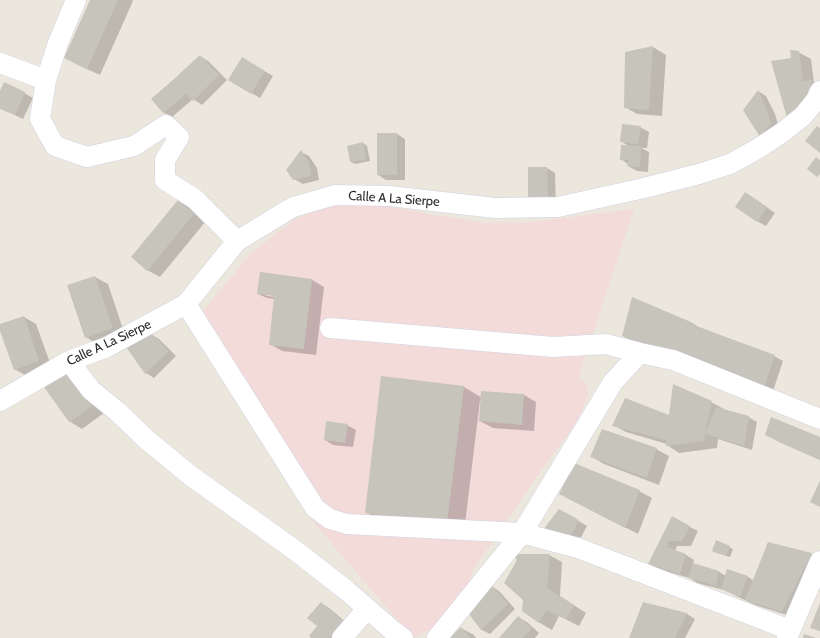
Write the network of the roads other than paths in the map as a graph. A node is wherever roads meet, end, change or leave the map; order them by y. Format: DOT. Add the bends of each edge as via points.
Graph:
graph roads {
  1 [pos="76,0"];
  2 [pos="0,63"];
  3 [pos="46,80"];
  4 [pos="820,91"];
  5 [pos="237,241"];
  6 [pos="186,304"];
  7 [pos="330,328"];
  8 [pos="640,353"];
  9 [pos="69,361"];
  10 [pos="0,401"];
  11 [pos="820,419"];
  12 [pos="522,533"];
  13 [pos="820,562"];
  14 [pos="367,609"];
  15 [pos="789,634"];
  16 [pos="342,638"];
  17 [pos="403,638"];
  18 [pos="437,638"];
  1 -- 3 [label="street"];
  2 -- 3 [label="street"];
  3 -- 5 [label="street" via="40,120 55,146 87,158 134,146 166,125 179,137 165,160 165,180 195,199"];
  4 -- 5 [label="street, Calle A La Sierpe" via="804,116 783,132 730,164 699,174 558,207 495,208 389,196 335,195 294,207"];
  5 -- 6 [label="street, Calle A La Sierpe"];
  6 -- 9 [label="street, Calle A La Sierpe" via="107,347"];
  6 -- 12 [label="street" via="316,508 330,519 347,524"];
  7 -- 8 [label="street" via="553,347 606,344"];
  8 -- 11 [label="street" via="673,360"];
  8 -- 12 [label="street" via="613,382"];
  9 -- 10 [label="street, Calle A La Sierpe"];
  9 -- 14 [label="street" via="90,390 146,439 191,476 296,551"];
  12 -- 15 [label="street" via="578,548"];
  12 -- 18 [label="street"];
  13 -- 15 [label="street"];
  14 -- 16 [label="street"];
  14 -- 17 [label="street"];
}
